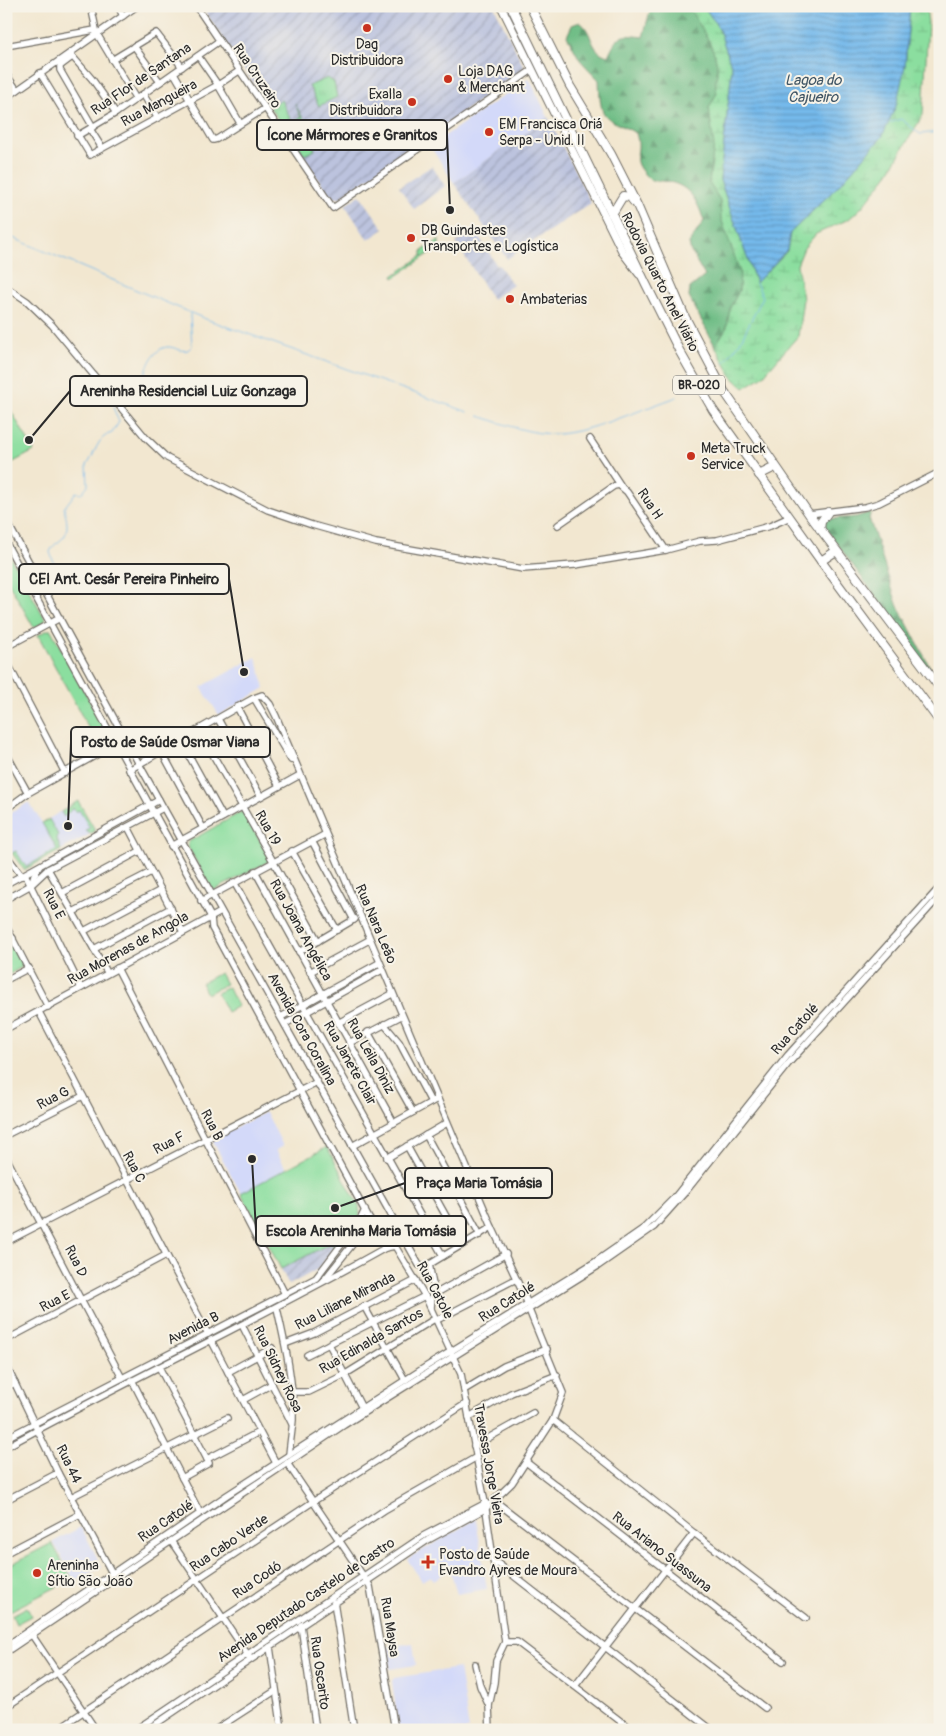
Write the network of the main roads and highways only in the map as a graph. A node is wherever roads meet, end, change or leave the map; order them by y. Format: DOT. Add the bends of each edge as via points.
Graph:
graph roads {
  1 [pos="501,6"];
  2 [pos="511,6"];
  3 [pos="530,6"];
  4 [pos="637,205"];
  5 [pos="612,214"];
  6 [pos="646,284"];
  7 [pos="775,467"];
  8 [pos="759,475"];
  9 [pos="828,512"];
  10 [pos="820,529"];
  11 [pos="836,551"];
  12 [pos="821,562"];
  13 [pos="940,688"];
  14 [pos="940,722"];
  1 -- 6 [label="main road, BR-020" via="624,253"];
  2 -- 5 [label="highway, Rodovia Quarto Anel Viário / BR-020"];
  3 -- 4 [label="highway, Rodovia Quarto Anel Viário / BR-020" via="570,86"];
  4 -- 5 [label="highway" via="623,196"];
  4 -- 7 [label="highway, Rodovia Quarto Anel Viário / BR-020" via="701,348 724,391"];
  5 -- 6 [label="highway, Rodovia Quarto Anel Viário / BR-020"];
  6 -- 8 [label="highway, Rodovia Quarto Anel Viário / BR-020" via="709,402"];
  7 -- 8 [label="highway"];
  7 -- 10 [label="highway, Rodovia Quarto Anel Viário / BR-020"];
  8 -- 12 [label="highway, Rodovia Quarto Anel Viário / BR-020"];
  9 -- 10 [label="highway"];
  10 -- 11 [label="highway, Rodovia Quarto Anel Viário / BR-020"];
  11 -- 12 [label="highway"];
  11 -- 13 [label="highway, Rodovia Quarto Anel Viário / BR-020"];
  12 -- 14 [label="highway, Rodovia Quarto Anel Viário / BR-020"];
}
